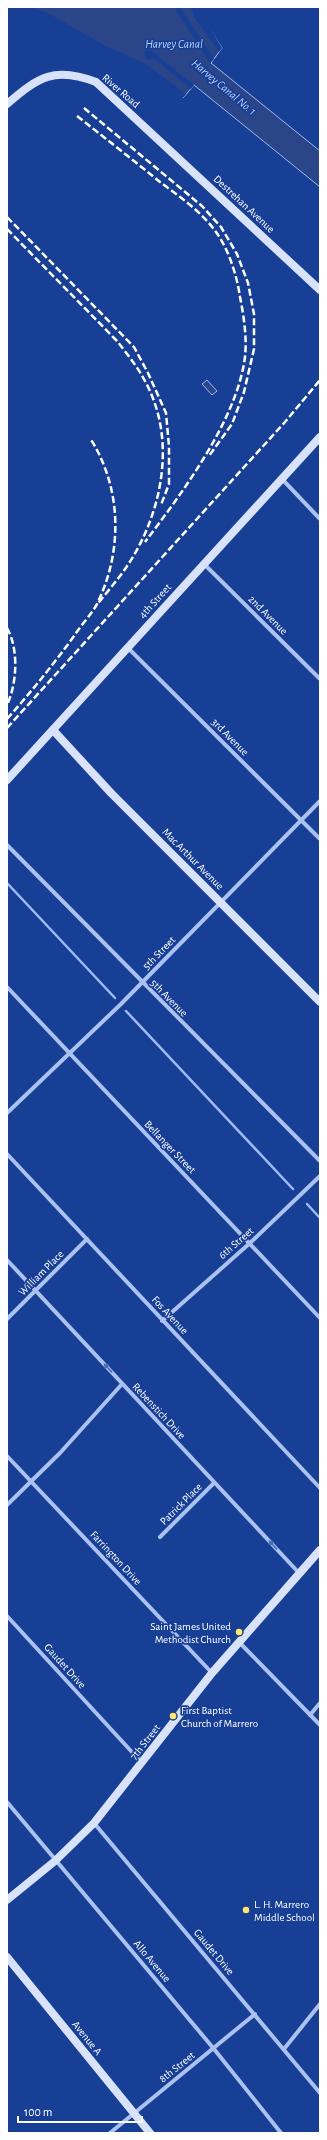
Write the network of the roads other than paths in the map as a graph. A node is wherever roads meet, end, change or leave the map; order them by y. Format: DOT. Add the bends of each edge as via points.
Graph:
graph roads {
  1 [pos="7,104"];
  2 [pos="152,133"];
  3 [pos="320,290"];
  4 [pos="320,437"];
  5 [pos="282,479"];
  6 [pos="320,518"];
  7 [pos="204,564"];
  8 [pos="128,648"];
  9 [pos="320,679"];
  10 [pos="52,730"];
  11 [pos="7,780"];
  12 [pos="320,801"];
  13 [pos="301,820"];
  14 [pos="320,839"];
  15 [pos="7,845"];
  16 [pos="221,902"];
  17 [pos="142,983"];
  18 [pos="7,987"];
  19 [pos="320,1002"];
  20 [pos="69,1054"];
  21 [pos="7,1113"];
  22 [pos="7,1154"];
  23 [pos="320,1161"];
  24 [pos="320,1176"];
  25 [pos="87,1239"];
  26 [pos="250,1243"];
  27 [pos="7,1260"];
  28 [pos="36,1290"];
  29 [pos="320,1318"];
  30 [pos="7,1319"];
  31 [pos="162,1321"];
  32 [pos="122,1384"];
  33 [pos="7,1456"];
  34 [pos="31,1481"];
  35 [pos="214,1483"];
  36 [pos="320,1488"];
  37 [pos="7,1505"];
  38 [pos="160,1537"];
  39 [pos="320,1550"];
  40 [pos="300,1574"];
  41 [pos="7,1616"];
  42 [pos="238,1642"];
  43 [pos="212,1672"];
  44 [pos="320,1703"];
  45 [pos="310,1715"];
  46 [pos="320,1725"];
  47 [pos="142,1764"];
  48 [pos="7,1802"];
  49 [pos="94,1824"];
  50 [pos="55,1861"];
  51 [pos="7,1900"];
  52 [pos="7,1957"];
  53 [pos="320,2004"];
  54 [pos="254,2014"];
  55 [pos="214,2049"];
  56 [pos="284,2049"];
  57 [pos="320,2093"];
  58 [pos="134,2114"];
  59 [pos="110,2133"];
  60 [pos="150,2133"];
  61 [pos="281,2133"];
  1 -- 2 [label="street, River Road" via="40,79 59,74 78,75 96,82"];
  2 -- 3 [label="street, Destrehan Avenue"];
  4 -- 5 [label="street, 4th Street"];
  5 -- 6 [label="street"];
  5 -- 7 [label="street, 4th Street"];
  7 -- 8 [label="street, 4th Street"];
  7 -- 9 [label="street, 2nd Avenue"];
  8 -- 10 [label="street, 4th Street"];
  8 -- 13 [label="street, 3rd Avenue"];
  10 -- 11 [label="street, 4th Street"];
  10 -- 16 [label="street, Mac Arthur Avenue" via="111,793"];
  12 -- 13 [label="street, 5th Street"];
  13 -- 14 [label="street, 3rd Avenue"];
  13 -- 16 [label="street, 5th Street"];
  15 -- 17 [label="street, 5th Avenue"];
  16 -- 17 [label="street, 5th Street"];
  16 -- 19 [label="street, Mac Arthur Avenue"];
  17 -- 20 [label="street, 5th Street"];
  17 -- 23 [label="street, 5th Avenue"];
  18 -- 20 [label="street, Bellanger Street"];
  20 -- 21 [label="street, 5th Street"];
  20 -- 26 [label="street, Bellanger Street"];
  22 -- 25 [label="street, Fos Avenue"];
  24 -- 26 [label="street, 6th Street"];
  25 -- 28 [label="street, William Place"];
  25 -- 31 [label="street, Fos Avenue"];
  26 -- 29 [label="street, Bellanger Street"];
  26 -- 31 [label="street, 6th Street"];
  27 -- 28 [label="street, Rebenstich Drive"];
  28 -- 30 [label="street, William Place"];
  32 -- 28 [label="street, Rebenstich Drive, one-way"];
  31 -- 36 [label="street, Fos Avenue"];
  32 -- 34 [label="street"];
  32 -- 35 [label="street, Rebenstich Drive"];
  33 -- 34 [label="street, Farrington Drive"];
  34 -- 37 [label="street"];
  34 -- 43 [label="street, Farrington Drive"];
  35 -- 38 [label="street, Patrick Place"];
  40 -- 35 [label="street, Rebenstich Drive, one-way"];
  39 -- 40 [label="street, 7th Street"];
  40 -- 42 [label="street, 7th Street"];
  41 -- 47 [label="street, Gaudet Drive"];
  42 -- 43 [label="street, 7th Street"];
  42 -- 45 [label="street"];
  43 -- 47 [label="street, 7th Street"];
  44 -- 45 [label="street"];
  45 -- 46 [label="street"];
  47 -- 49 [label="street, 7th Street"];
  48 -- 50 [label="street, Allo Avenue"];
  49 -- 50 [label="street, 7th Street"];
  49 -- 54 [label="street, Gaudet Drive"];
  50 -- 51 [label="street, 7th Street"];
  50 -- 55 [label="street, Allo Avenue"];
  52 -- 58 [label="street, Avenue A"];
  53 -- 56 [label="street"];
  54 -- 55 [label="street, 8th Street"];
  54 -- 56 [label="street, Gaudet Drive"];
  55 -- 58 [label="street, 8th Street"];
  55 -- 61 [label="street, Allo Avenue"];
  56 -- 57 [label="street, Gaudet Drive"];
  58 -- 59 [label="street, 8th Street"];
  58 -- 60 [label="street, Avenue A"];
}
